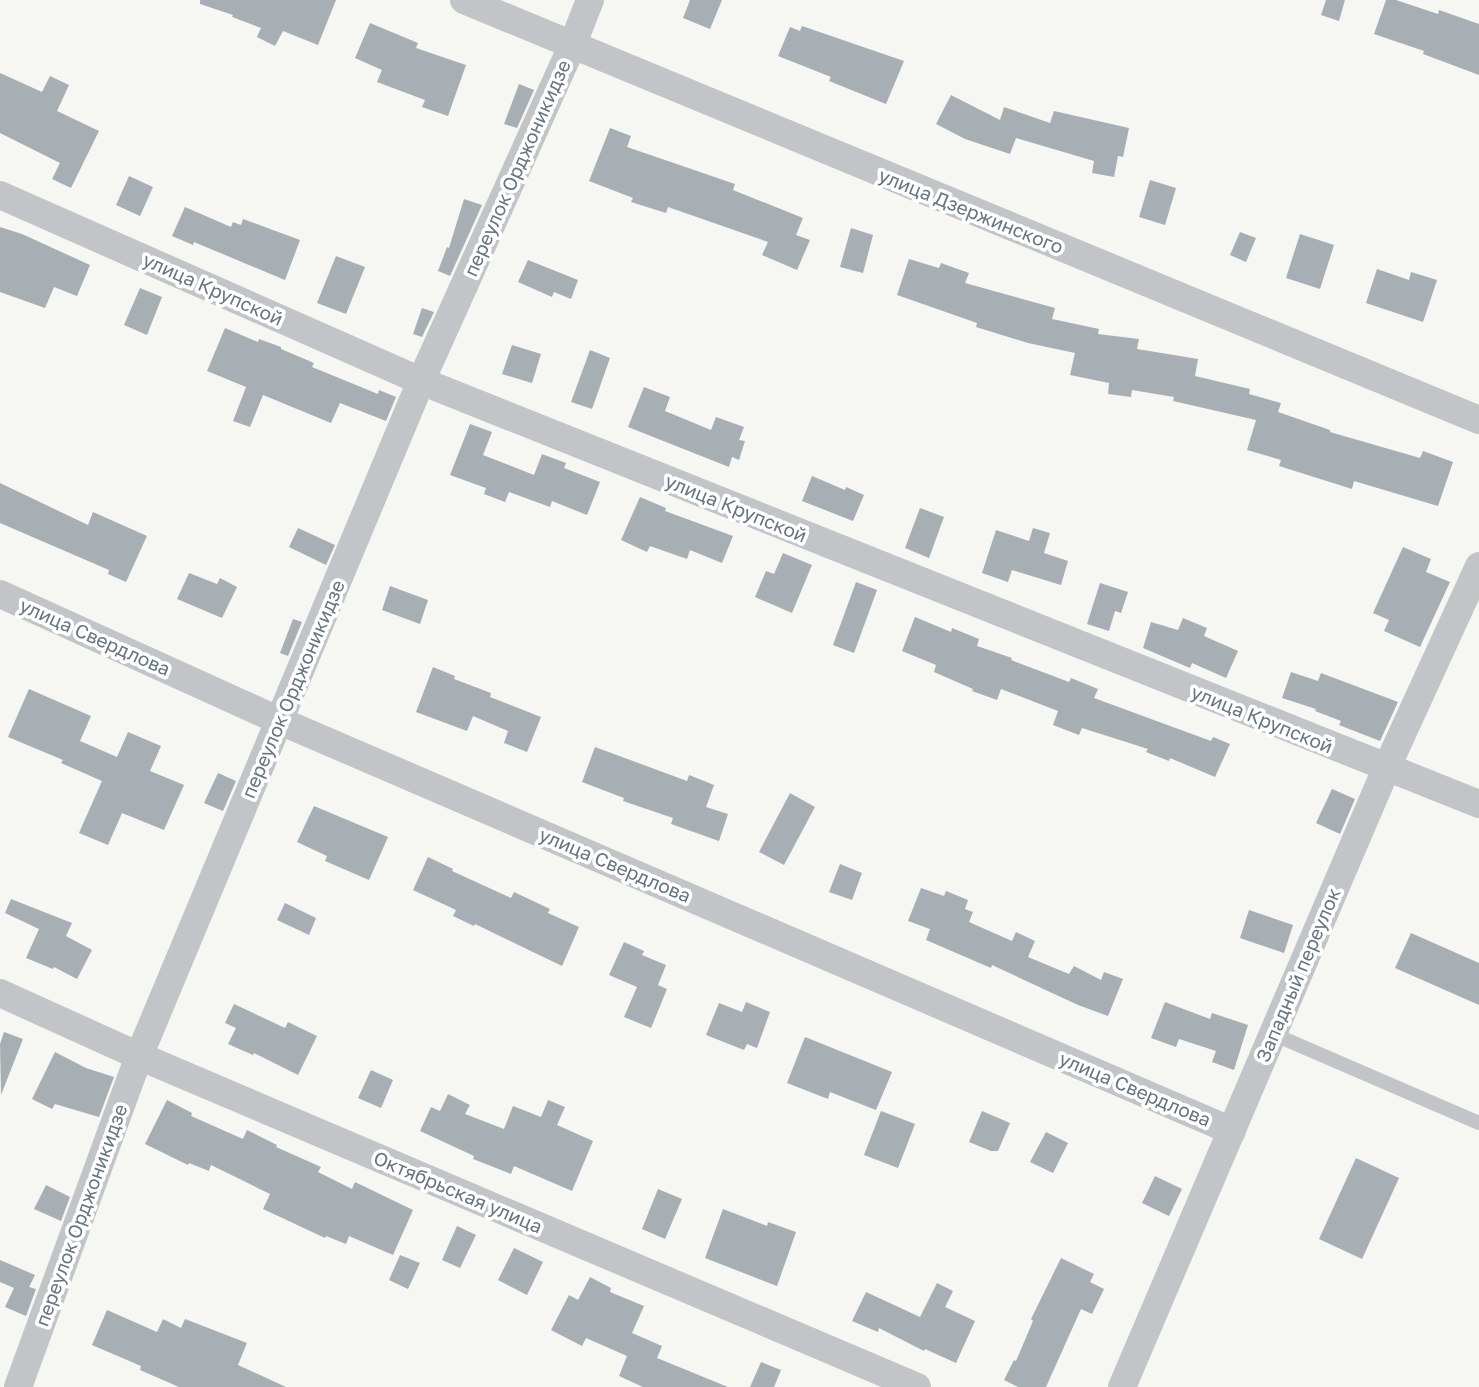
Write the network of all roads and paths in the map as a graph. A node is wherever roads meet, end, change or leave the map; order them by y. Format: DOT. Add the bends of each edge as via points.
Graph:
graph roads {
  1 [pos="464,0"];
  2 [pos="590,0"];
  3 [pos="572,46"];
  4 [pos="0,195"];
  5 [pos="421,381"];
  6 [pos="1479,420"];
  7 [pos="1479,566"];
  8 [pos="0,594"];
  9 [pos="280,721"];
  10 [pos="1386,769"];
  11 [pos="1479,804"];
  12 [pos="0,993"];
  13 [pos="1273,1034"];
  14 [pos="139,1056"];
  15 [pos="1479,1123"];
  16 [pos="1231,1130"];
  17 [pos="19,1381"];
  18 [pos="917,1387"];
  19 [pos="1122,1387"];
  1 -- 3 [label="street, улица Дзержинского"];
  2 -- 3 [label="street, переулок Орджоникидзе"];
  3 -- 5 [label="street, переулок Орджоникидзе"];
  3 -- 6 [label="street, улица Дзержинского"];
  4 -- 5 [label="street, улица Крупской"];
  5 -- 9 [label="street, переулок Орджоникидзе"];
  5 -- 10 [label="street, улица Крупской"];
  7 -- 10 [label="street, Западный переулок"];
  8 -- 9 [label="street, улица Свердлова"];
  9 -- 14 [label="street, переулок Орджоникидзе"];
  9 -- 16 [label="street, улица Свердлова"];
  10 -- 11 [label="street, улица Крупской"];
  10 -- 13 [label="street, Западный переулок"];
  12 -- 14 [label="street, Октябрьская улица"];
  13 -- 15 [label="lane"];
  13 -- 16 [label="street, Западный переулок"];
  14 -- 17 [label="street, переулок Орджоникидзе"];
  14 -- 18 [label="street, Октябрьская улица"];
  16 -- 19 [label="street, Западный переулок"];
}
